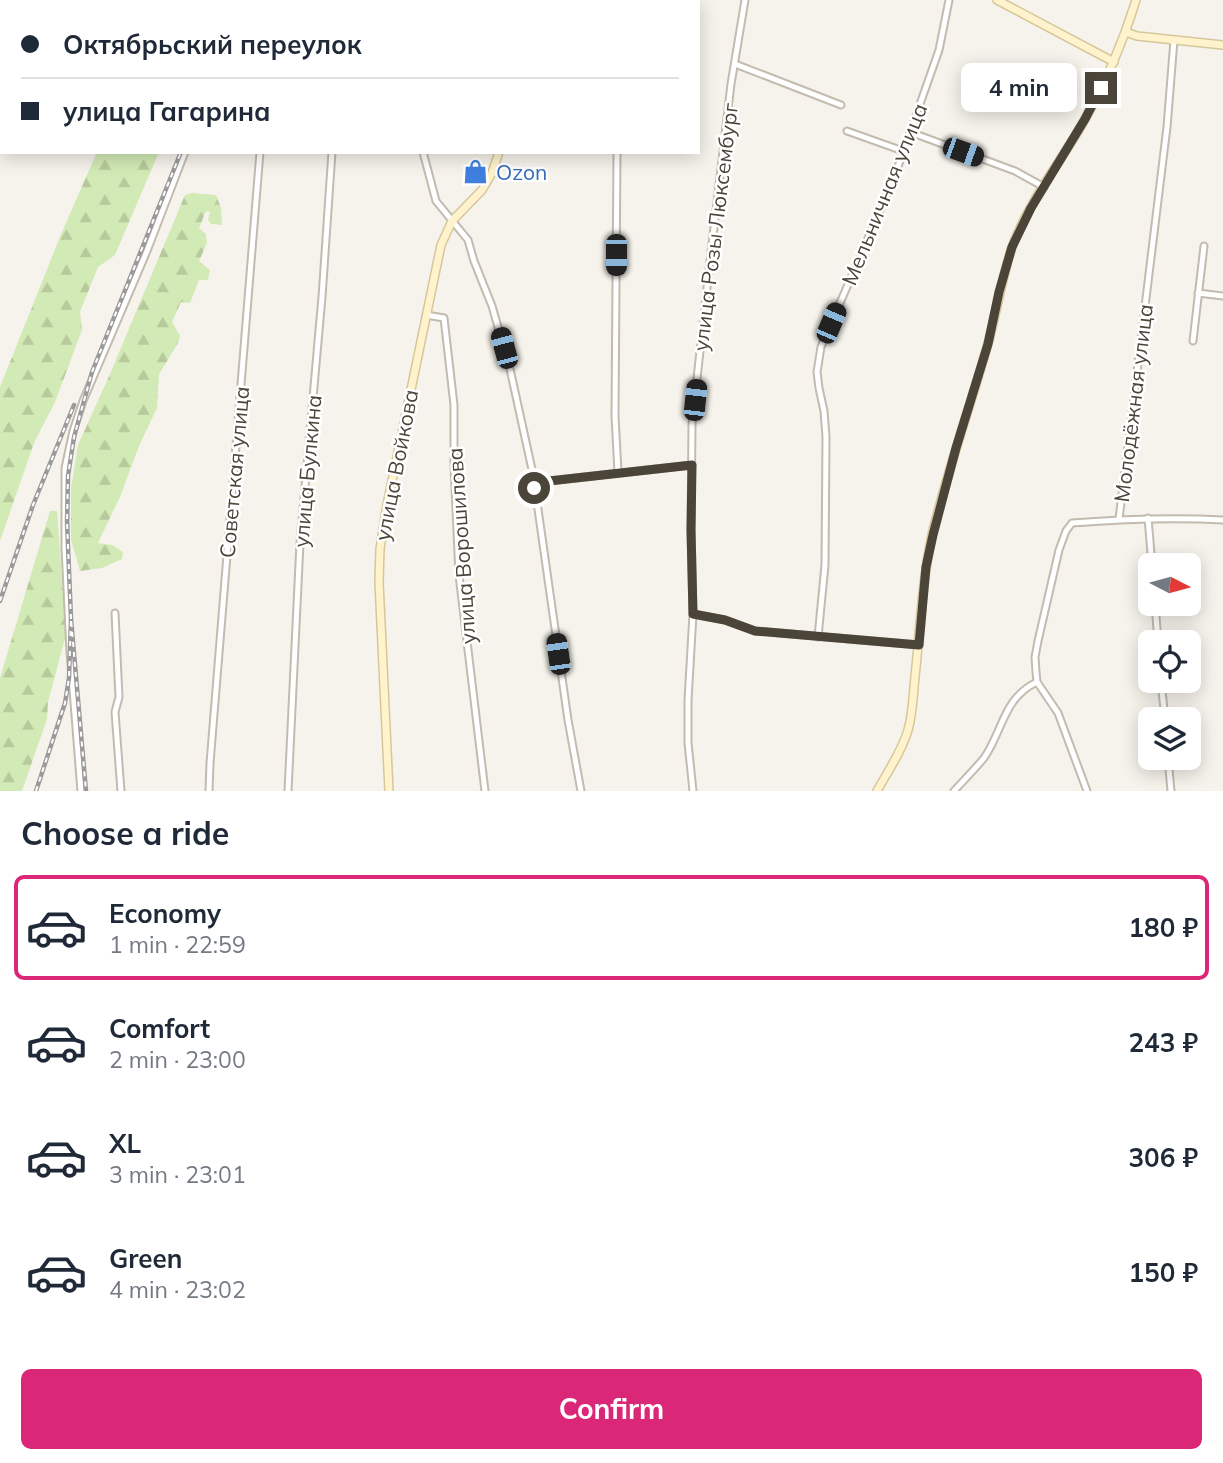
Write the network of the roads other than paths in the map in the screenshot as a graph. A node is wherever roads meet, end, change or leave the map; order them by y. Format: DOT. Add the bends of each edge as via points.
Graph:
graph roads {
  1 [pos="745,0"];
  2 [pos="948,0"];
  3 [pos="998,0"];
  4 [pos="1136,0"];
  5 [pos="1126,32"];
  6 [pos="1174,40"];
  7 [pos="1223,45"];
  8 [pos="1114,62"];
  9 [pos="735,64"];
  10 [pos="841,106"];
  11 [pos="848,131"];
  12 [pos="910,132"];
  13 [pos="904,151"];
  14 [pos="184,154"];
  15 [pos="260,154"];
  16 [pos="332,154"];
  17 [pos="424,154"];
  18 [pos="498,154"];
  19 [pos="617,154"];
  20 [pos="1044,187"];
  21 [pos="452,221"];
  22 [pos="1203,246"];
  23 [pos="1198,293"];
  24 [pos="1223,296"];
  25 [pos="426,315"];
  26 [pos="1193,341"];
  27 [pos="692,465"];
  28 [pos="618,472"];
  29 [pos="533,474"];
  30 [pos="1148,518"];
  31 [pos="1119,519"];
  32 [pos="1223,520"];
  33 [pos="1151,553"];
  34 [pos="115,613"];
  35 [pos="693,614"];
  36 [pos="818,637"];
  37 [pos="919,645"];
  38 [pos="1037,682"];
  39 [pos="1169,770"];
  40 [pos="82,791"];
  41 [pos="121,791"];
  42 [pos="209,791"];
  43 [pos="288,791"];
  44 [pos="389,791"];
  45 [pos="485,791"];
  46 [pos="581,791"];
  47 [pos="693,791"];
  48 [pos="877,791"];
  49 [pos="954,791"];
  50 [pos="1087,791"];
  51 [pos="1171,791"];
  1 -- 9 [label="street, улица Розы Люксембург"];
  2 -- 12 [label="street, Мельничная улица" via="939,50"];
  3 -- 8 [label="main road"];
  4 -- 5 [label="main road"];
  5 -- 6 [label="main road"];
  5 -- 8 [label="main road"];
  6 -- 7 [label="main road"];
  6 -- 31 [label="street, Молодёжная улица"];
  8 -- 20 [label="main road"];
  9 -- 10 [label="street"];
  9 -- 27 [label="street, улица Розы Люксембург" via="692,424"];
  11 -- 13 [label="street"];
  12 -- 13 [label="street, Мельничная улица"];
  12 -- 20 [label="street" via="1015,171"];
  13 -- 36 [label="street, Мельничная улица" via="821,347 817,372 826,437 825,565"];
  14 -- 40 [label="street" via="83,401 65,468 70,652"];
  15 -- 42 [label="street, Советская улица"];
  16 -- 43 [label="street, улица Булкина" via="300,543"];
  17 -- 21 [label="street" via="436,201"];
  18 -- 21 [label="main road" via="482,190"];
  19 -- 28 [label="street"];
  20 -- 37 [label="main road" via="1012,247 956,448 926,567"];
  21 -- 25 [label="main road, улица Войкова" via="441,245"];
  21 -- 29 [label="street" via="468,240 492,306"];
  22 -- 23 [label="street"];
  23 -- 24 [label="street"];
  23 -- 26 [label="street"];
  25 -- 44 [label="main road, улица Войкова" via="380,549"];
  25 -- 45 [label="street, улица Ворошилова" via="444,318 454,405 459,575"];
  27 -- 28 [label="street"];
  27 -- 35 [label="street, улица Розы Люксембург"];
  28 -- 29 [label="street" via="549,481"];
  29 -- 46 [label="street"];
  30 -- 31 [label="street"];
  30 -- 32 [label="street"];
  30 -- 33 [label="street"];
  31 -- 38 [label="street, Молодёжная улица" via="1072,523 1066,531 1038,641"];
  34 -- 41 [label="street"];
  35 -- 36 [label="street" via="755,631"];
  35 -- 47 [label="street, улица Розы Люксембург" via="688,743"];
  36 -- 37 [label="street"];
  37 -- 48 [label="main road" via="908,729"];
  38 -- 49 [label="street" via="1009,706 985,757"];
  38 -- 50 [label="street" via="1058,713"];
  39 -- 51 [label="street"];
}
